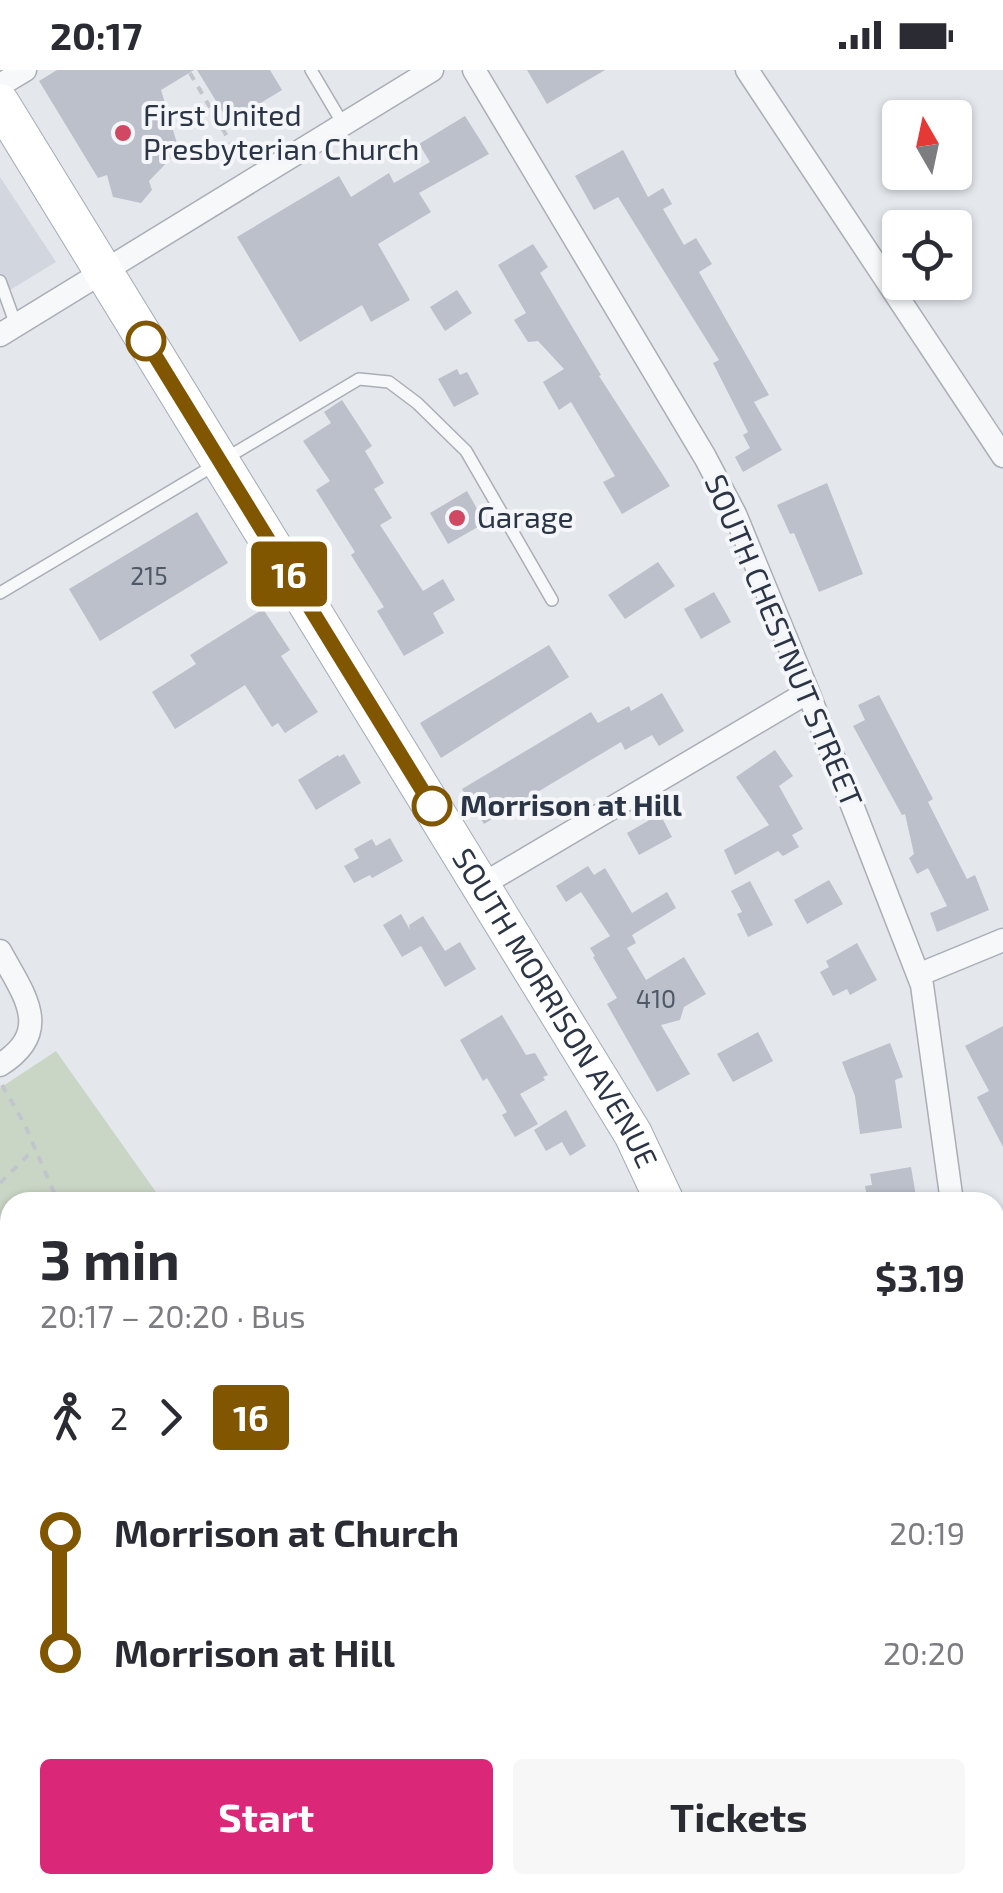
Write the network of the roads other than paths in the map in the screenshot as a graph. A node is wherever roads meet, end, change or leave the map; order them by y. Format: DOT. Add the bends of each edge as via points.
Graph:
graph roads {
  1 [pos="25,70"];
  2 [pos="311,70"];
  3 [pos="432,70"];
  4 [pos="474,70"];
  5 [pos="747,70"];
  6 [pos="400,78"];
  7 [pos="0,85"];
  8 [pos="0,103"];
  9 [pos="343,124"];
  10 [pos="104,272"];
  11 [pos="0,280"];
  12 [pos="8,330"];
  13 [pos="1003,456"];
  14 [pos="219,460"];
  15 [pos="0,593"];
  16 [pos="552,600"];
  17 [pos="808,692"];
  18 [pos="480,886"];
  19 [pos="1003,940"];
  20 [pos="0,951"];
  21 [pos="918,975"];
  22 [pos="0,1064"];
  23 [pos="660,1192"];
  24 [pos="951,1192"];
  1 -- 7 [label="street"];
  2 -- 9 [label="lane"];
  3 -- 6 [label="street"];
  4 -- 17 [label="street, SOUTH CHESTNUT STREET" via="706,457"];
  5 -- 13 [label="street"];
  6 -- 9 [label="street"];
  8 -- 10 [label="main road, SOUTH MORRISON AVENUE"];
  9 -- 10 [label="street"];
  10 -- 12 [label="street"];
  10 -- 14 [label="main road, SOUTH MORRISON AVENUE"];
  11 -- 12 [label="lane"];
  14 -- 15 [label="lane"];
  14 -- 16 [label="lane" via="359,379 388,382 466,451"];
  14 -- 18 [label="main road, SOUTH MORRISON AVENUE"];
  17 -- 18 [label="street"];
  17 -- 21 [label="street, SOUTH CHESTNUT STREET"];
  18 -- 23 [label="main road, SOUTH MORRISON AVENUE" via="633,1134"];
  19 -- 21 [label="street"];
  20 -- 22 [label="street" via="30,1010 32,1033"];
  21 -- 24 [label="street, SOUTH CHESTNUT STREET"];
}
